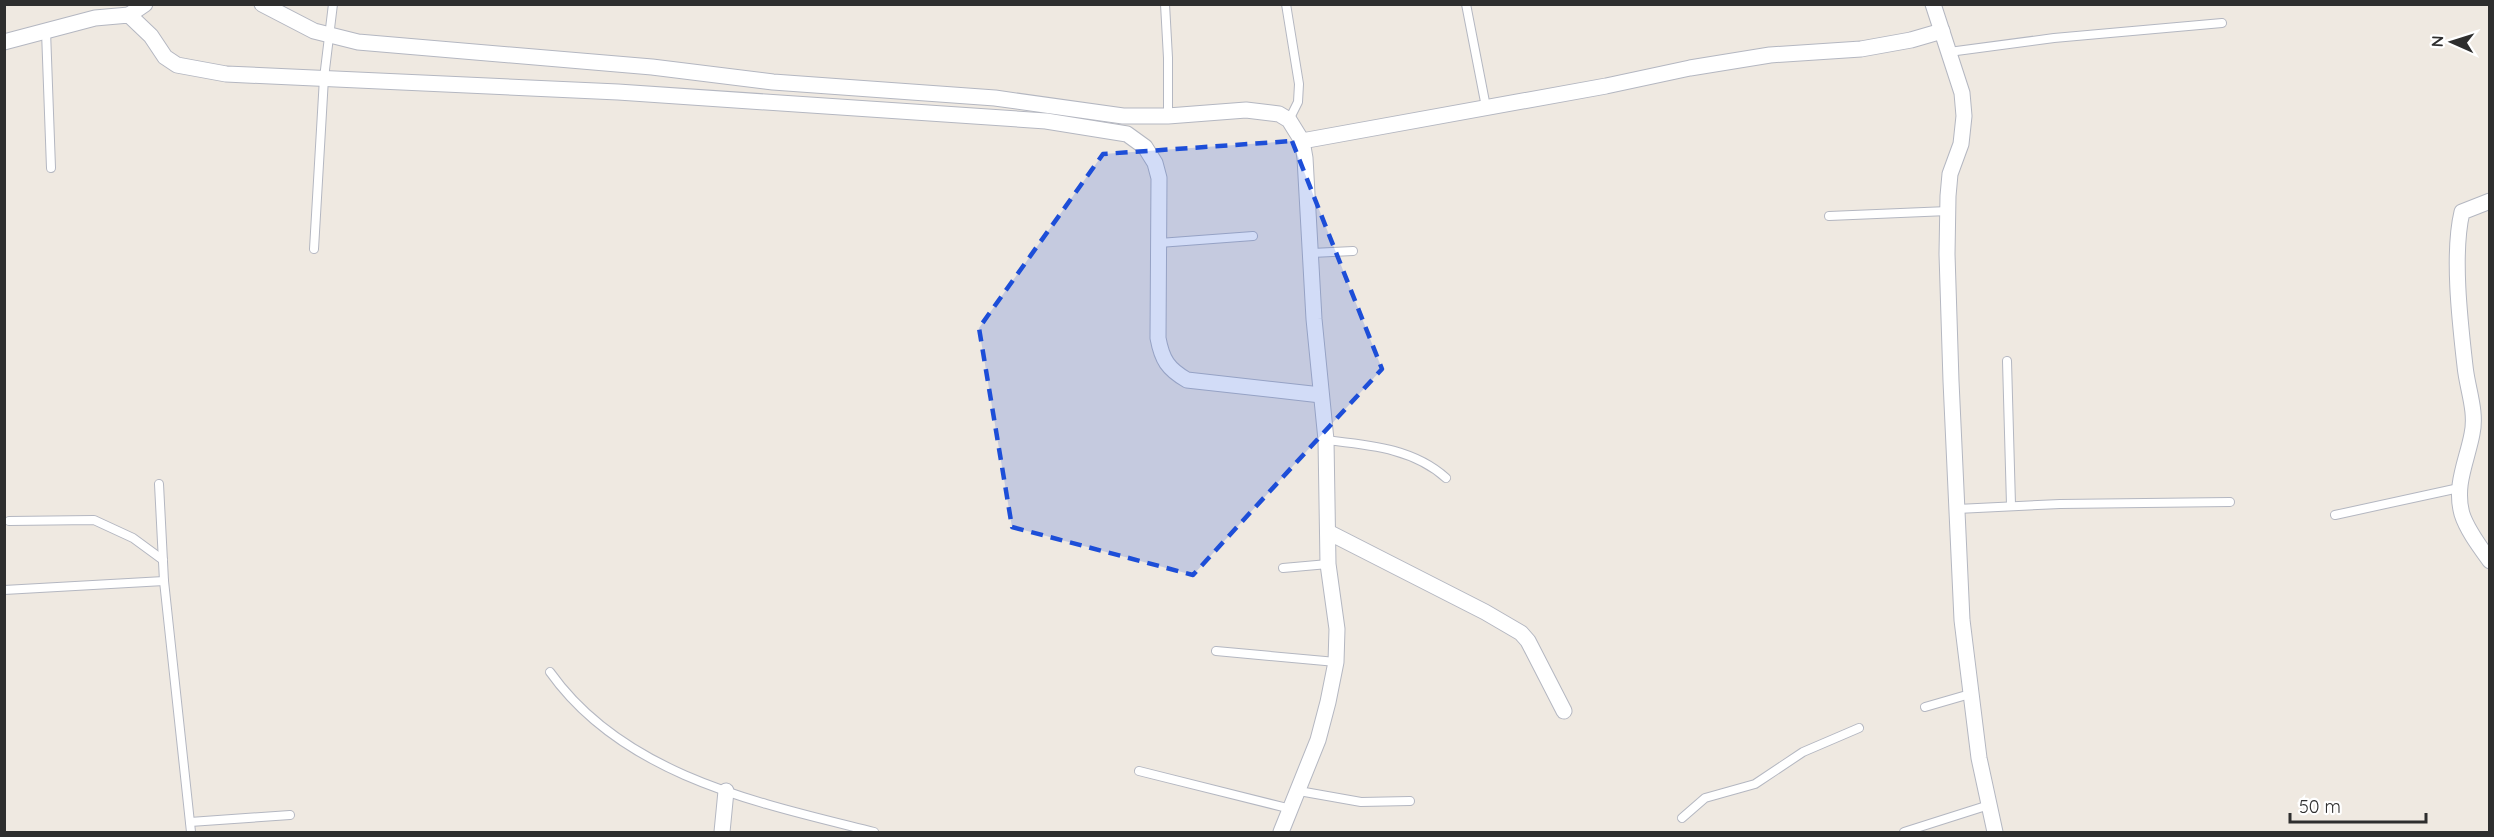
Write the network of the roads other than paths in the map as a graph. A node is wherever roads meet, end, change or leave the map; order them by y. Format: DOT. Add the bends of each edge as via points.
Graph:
graph roads {
  1 [pos="145,4"];
  2 [pos="262,4"];
  3 [pos="333,4"];
  4 [pos="1165,4"];
  5 [pos="1286,4"];
  6 [pos="1466,4"];
  7 [pos="1933,4"];
  8 [pos="118,12"];
  9 [pos="2222,23"];
  10 [pos="46,31"];
  11 [pos="1942,31"];
  12 [pos="329,35"];
  13 [pos="4,42"];
  14 [pos="1949,52"];
  15 [pos="324,78"];
  16 [pos="1486,107"];
  17 [pos="1168,116"];
  18 [pos="1289,120"];
  19 [pos="1302,141"];
  20 [pos="51,168"];
  21 [pos="2490,201"];
  22 [pos="1948,211"];
  23 [pos="1829,216"];
  24 [pos="1253,236"];
  25 [pos="1158,243"];
  26 [pos="314,249"];
  27 [pos="1353,251"];
  28 [pos="1311,252"];
  29 [pos="2007,361"];
  30 [pos="1321,395"];
  31 [pos="1326,440"];
  32 [pos="1446,478"];
  33 [pos="159,484"];
  34 [pos="2459,488"];
  35 [pos="2230,502"];
  36 [pos="2011,505"];
  37 [pos="1957,509"];
  38 [pos="2335,515"];
  39 [pos="9,521"];
  40 [pos="1328,532"];
  41 [pos="163,560"];
  42 [pos="2490,561"];
  43 [pos="1328,564"];
  44 [pos="1282,568"];
  45 [pos="164,581"];
  46 [pos="4,590"];
  47 [pos="1216,651"];
  48 [pos="1336,662"];
  49 [pos="550,672"];
  50 [pos="1970,694"];
  51 [pos="1925,707"];
  52 [pos="1564,711"];
  53 [pos="1859,728"];
  54 [pos="1139,771"];
  55 [pos="726,791"];
  56 [pos="1299,791"];
  57 [pos="1410,801"];
  58 [pos="1989,805"];
  59 [pos="1291,809"];
  60 [pos="290,815"];
  61 [pos="1682,818"];
  62 [pos="190,822"];
  63 [pos="191,832"];
  64 [pos="722,832"];
  65 [pos="874,832"];
  66 [pos="1281,832"];
  67 [pos="1904,832"];
  68 [pos="1995,832"];
  1 -- 8 [label="street"];
  2 -- 12 [label="street"];
  3 -- 12 [label="lane"];
  4 -- 17 [label="lane"];
  5 -- 18 [label="lane" via="1299,84 1298,102"];
  6 -- 16 [label="lane"];
  7 -- 11 [label="street"];
  8 -- 10 [label="street"];
  8 -- 15 [label="street" via="151,36 165,57 177,65 226,74"];
  9 -- 14 [label="lane"];
  10 -- 13 [label="street"];
  10 -- 20 [label="lane"];
  11 -- 14 [label="street"];
  11 -- 16 [label="street" via="1870,47 1770,54"];
  12 -- 15 [label="lane"];
  12 -- 17 [label="street" via="358,42 652,67 773,82 995,98 1123,116"];
  14 -- 22 [label="street" via="1962,93 1964,116 1961,144 1950,174"];
  15 -- 25 [label="street" via="618,92 1046,121 1108,129 1136,140 1155,163 1160,178"];
  15 -- 26 [label="lane"];
  16 -- 19 [label="street"];
  17 -- 18 [label="street" via="1246,110 1279,114"];
  18 -- 19 [label="street"];
  19 -- 28 [label="street"];
  21 -- 34 [label="street" via="2462,212 2457,234 2465,367 2474,418"];
  22 -- 23 [label="lane"];
  22 -- 37 [label="street"];
  24 -- 25 [label="lane"];
  25 -- 30 [label="street" via="1158,339 1161,354 1173,372 1187,380"];
  27 -- 28 [label="lane"];
  28 -- 30 [label="street"];
  29 -- 36 [label="lane"];
  30 -- 31 [label="street"];
  31 -- 32 [label="lane" via="1404,454 1431,465"];
  31 -- 40 [label="street"];
  33 -- 41 [label="lane"];
  34 -- 38 [label="lane"];
  34 -- 42 [label="street" via="2462,514"];
  35 -- 36 [label="lane"];
  36 -- 37 [label="lane"];
  37 -- 50 [label="street"];
  39 -- 41 [label="lane" via="94,520 133,538"];
  40 -- 43 [label="street"];
  40 -- 52 [label="street" via="1521,633"];
  41 -- 45 [label="lane"];
  43 -- 44 [label="lane"];
  43 -- 48 [label="street" via="1337,629"];
  45 -- 46 [label="lane"];
  45 -- 62 [label="lane"];
  47 -- 48 [label="lane"];
  48 -- 56 [label="street" via="1318,740"];
  49 -- 55 [label="lane" via="601,726 677,772"];
  50 -- 51 [label="lane"];
  50 -- 58 [label="street"];
  53 -- 61 [label="lane" via="1803,752 1755,784 1706,798"];
  54 -- 59 [label="lane"];
  55 -- 64 [label="street"];
  55 -- 65 [label="lane"];
  56 -- 57 [label="lane" via="1346,801"];
  56 -- 59 [label="street"];
  58 -- 67 [label="lane"];
  58 -- 68 [label="street"];
  59 -- 66 [label="street"];
  60 -- 62 [label="lane"];
  62 -- 63 [label="lane"];
}
